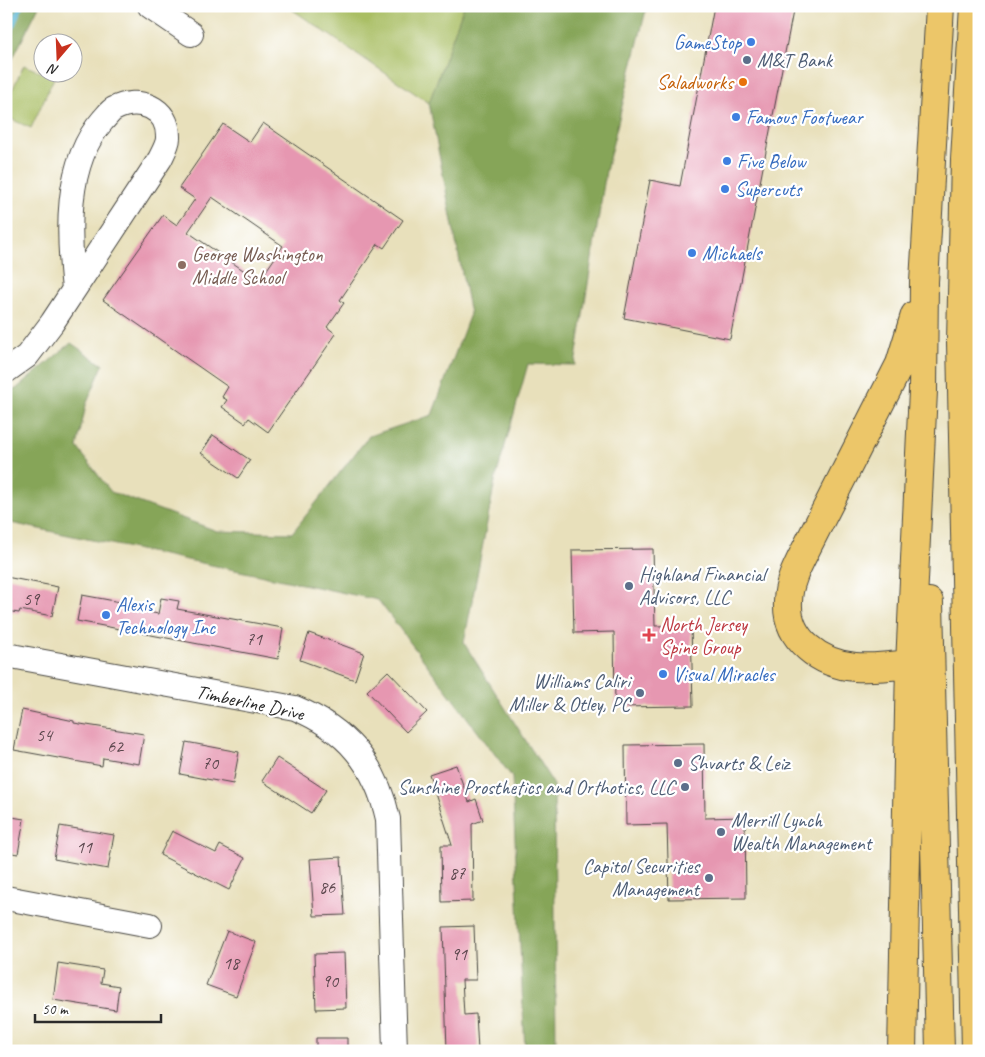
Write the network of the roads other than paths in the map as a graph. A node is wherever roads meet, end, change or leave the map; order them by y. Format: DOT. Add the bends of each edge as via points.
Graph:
graph roads {
  1 [pos="150,6"];
  2 [pos="940,6"];
  3 [pos="974,6"];
  4 [pos="191,34"];
  5 [pos="924,282"];
  6 [pos="74,289"];
  7 [pos="6,371"];
  8 [pos="967,636"];
  9 [pos="6,655"];
  10 [pos="921,663"];
  11 [pos="973,684"];
  12 [pos="932,692"];
  13 [pos="909,718"];
  14 [pos="6,898"];
  15 [pos="150,925"];
  16 [pos="395,1051"];
  17 [pos="902,1051"];
  18 [pos="940,1051"];
  19 [pos="976,1051"];
  1 -- 4 [label="street"];
  2 -- 5 [label="highway"];
  3 -- 8 [label="highway" via="962,282"];
  5 -- 10 [label="highway"];
  5 -- 10 [label="highway" via="900,364 794,574 788,602 792,626 798,637 820,657 855,667"];
  6 -- 6 [label="street" via="160,159 168,139 165,121 155,108 141,102 113,109 95,129 81,156 73,195 70,252"];
  6 -- 7 [label="street" via="27,356"];
  8 -- 10 [label="highway" via="950,656"];
  8 -- 11 [label="highway"];
  9 -- 16 [label="street, Timberline Drive" via="295,708 317,717 349,741 377,784 388,819"];
  10 -- 12 [label="highway"];
  10 -- 13 [label="highway"];
  11 -- 12 [label="highway"];
  11 -- 19 [label="highway"];
  12 -- 13 [label="highway"];
  12 -- 18 [label="highway"];
  13 -- 17 [label="highway"];
  14 -- 15 [label="street"];
}
